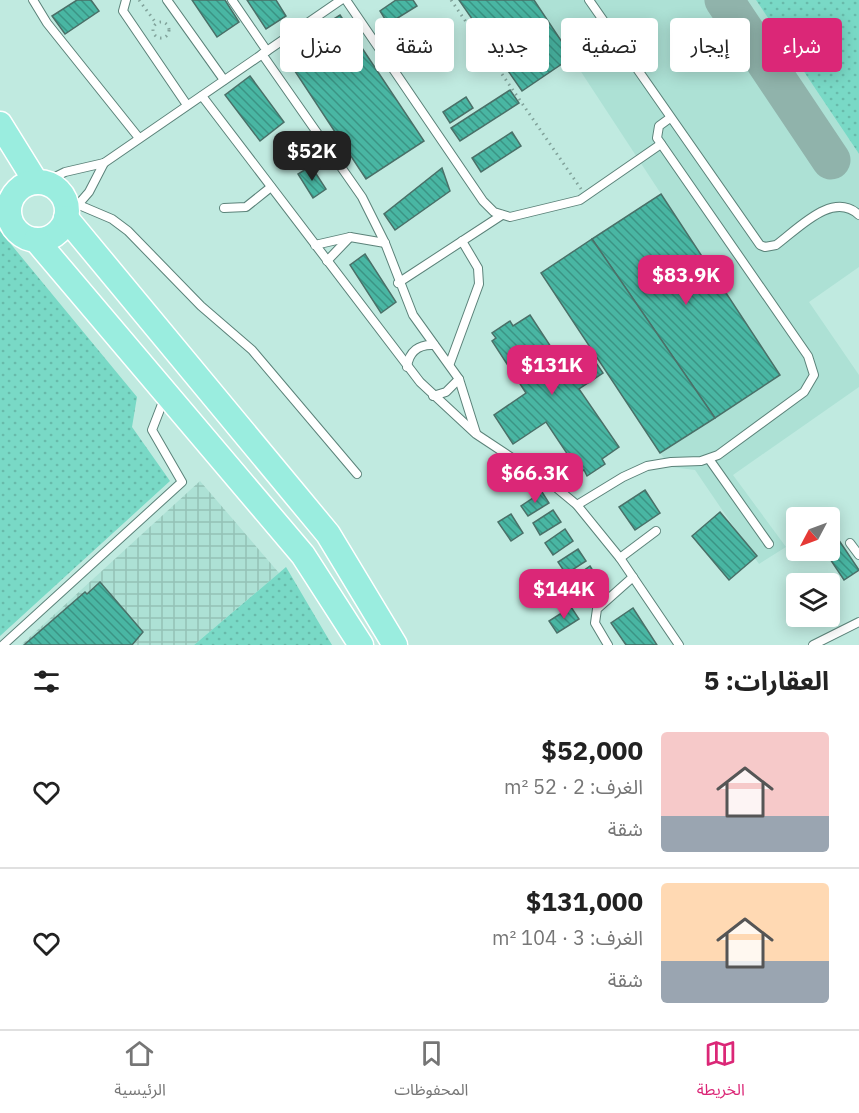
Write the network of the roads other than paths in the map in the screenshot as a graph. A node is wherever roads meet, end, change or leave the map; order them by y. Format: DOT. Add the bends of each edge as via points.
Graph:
graph roads {
  1 [pos="33,0"];
  2 [pos="126,0"];
  3 [pos="167,0"];
  4 [pos="232,0"];
  5 [pos="341,0"];
  6 [pos="346,0"];
  7 [pos="589,0"];
  8 [pos="264,53"];
  9 [pos="224,80"];
  10 [pos="202,96"];
  11 [pos="188,105"];
  12 [pos="670,118"];
  13 [pos="0,124"];
  14 [pos="139,138"];
  15 [pos="661,144"];
  16 [pos="105,163"];
  17 [pos="40,183"];
  18 [pos="271,187"];
  19 [pos="5,194"];
  20 [pos="224,208"];
  21 [pos="71,213"];
  22 [pos="502,215"];
  23 [pos="859,215"];
  24 [pos="350,237"];
  25 [pos="36,240"];
  26 [pos="462,242"];
  27 [pos="386,243"];
  28 [pos="315,245"];
  29 [pos="327,261"];
  30 [pos="398,283"];
  31 [pos="434,345"];
  32 [pos="450,363"];
  33 [pos="407,367"];
  34 [pos="459,379"];
  35 [pos="166,394"];
  36 [pos="433,396"];
  37 [pos="476,434"];
  38 [pos="709,459"];
  39 [pos="357,474"];
  40 [pos="578,505"];
  41 [pos="656,531"];
  42 [pos="850,543"];
  43 [pos="769,544"];
  44 [pos="859,555"];
  45 [pos="620,558"];
  46 [pos="633,577"];
  47 [pos="859,622"];
  48 [pos="3,645"];
  49 [pos="361,645"];
  50 [pos="395,645"];
  51 [pos="608,645"];
  52 [pos="679,645"];
  53 [pos="813,645"];
  1 -- 14 [label="lane"];
  2 -- 11 [label="lane" via="123,11"];
  3 -- 9 [label="lane"];
  4 -- 8 [label="lane"];
  5 -- 8 [label="lane"];
  6 -- 22 [label="lane" via="483,201"];
  7 -- 12 [label="lane"];
  8 -- 9 [label="lane"];
  8 -- 27 [label="lane" via="362,197"];
  9 -- 10 [label="lane"];
  10 -- 11 [label="lane"];
  10 -- 18 [label="lane"];
  11 -- 14 [label="lane"];
  12 -- 15 [label="lane" via="657,129"];
  12 -- 23 [label="lane" via="765,248 776,245 831,207 845,206"];
  13 -- 17 [label="main road"];
  14 -- 16 [label="lane"];
  15 -- 22 [label="lane" via="587,197 518,215"];
  15 -- 38 [label="lane" via="814,368 813,382 804,392"];
  16 -- 17 [label="lane" via="65,172"];
  16 -- 21 [label="lane" via="94,185"];
  17 -- 19 [label="main road"];
  17 -- 21 [label="main road" via="54,187"];
  18 -- 20 [label="lane" via="246,207"];
  18 -- 28 [label="lane"];
  19 -- 25 [label="main road" via="16,230"];
  21 -- 25 [label="main road" via="55,235"];
  21 -- 39 [label="lane" via="112,219 128,231 201,306 252,350"];
  21 -- 50 [label="main road" via="328,534"];
  22 -- 26 [label="lane"];
  24 -- 27 [label="lane"];
  24 -- 28 [label="lane"];
  24 -- 29 [label="lane"];
  25 -- 35 [label="main road"];
  26 -- 30 [label="lane"];
  26 -- 32 [label="lane" via="478,268 479,284"];
  27 -- 30 [label="lane"];
  28 -- 29 [label="lane"];
  29 -- 33 [label="lane"];
  30 -- 31 [label="lane" via="412,315"];
  31 -- 32 [label="lane"];
  31 -- 33 [label="lane" via="423,345 413,351"];
  32 -- 34 [label="lane"];
  33 -- 36 [label="lane"];
  34 -- 36 [label="lane" via="446,392"];
  34 -- 37 [label="lane"];
  35 -- 48 [label="lane" via="152,430 182,482"];
  35 -- 49 [label="main road" via="303,555"];
  36 -- 37 [label="lane"];
  37 -- 40 [label="lane"];
  38 -- 40 [label="lane" via="647,466"];
  38 -- 43 [label="lane"];
  40 -- 45 [label="lane"];
  41 -- 45 [label="lane"];
  42 -- 44 [label="lane"];
  45 -- 46 [label="lane"];
  46 -- 51 [label="lane" via="597,609 595,623"];
  46 -- 52 [label="lane"];
  47 -- 53 [label="lane"];
}
